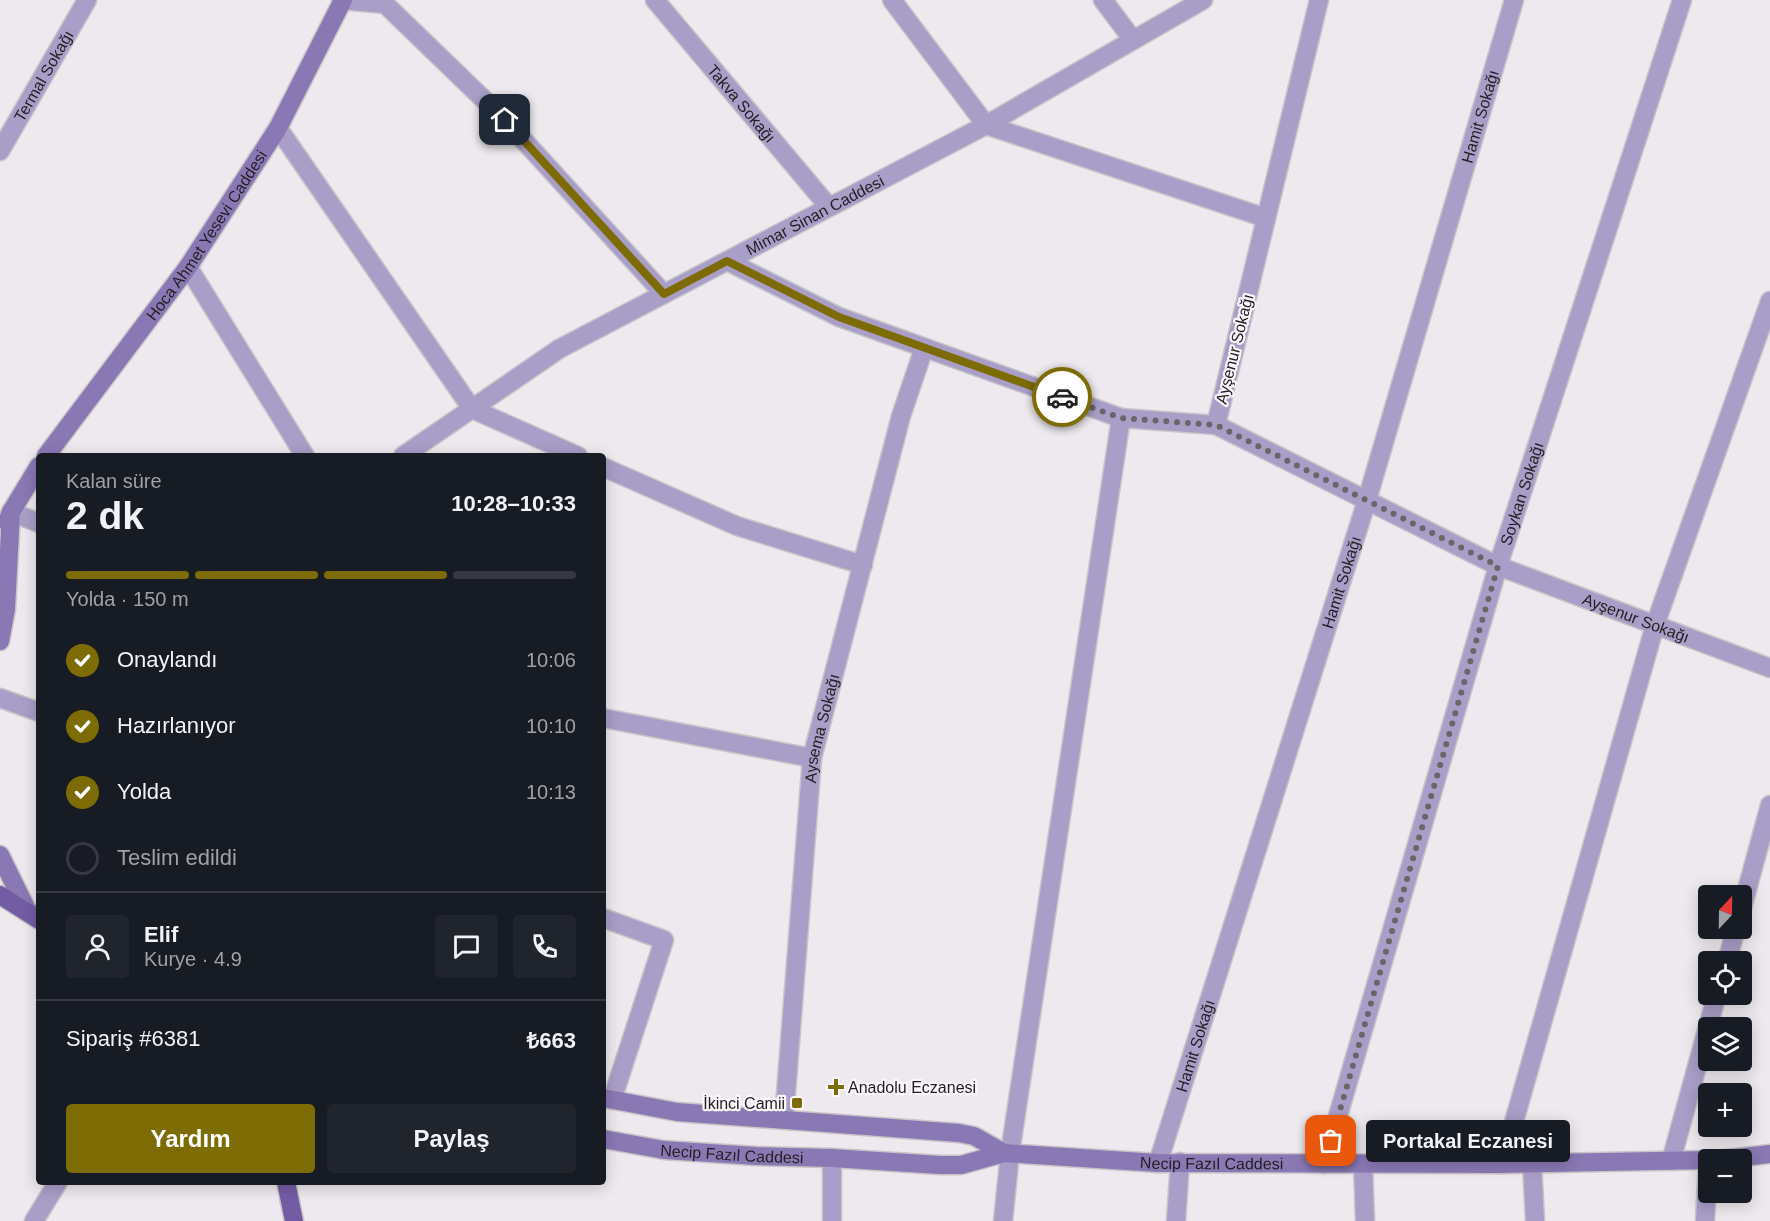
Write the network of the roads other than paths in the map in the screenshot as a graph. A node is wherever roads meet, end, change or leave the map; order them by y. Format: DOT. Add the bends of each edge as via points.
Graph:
graph roads {
  1 [pos="87,0"];
  2 [pos="342,0"];
  3 [pos="655,0"];
  4 [pos="892,0"];
  5 [pos="1103,0"];
  6 [pos="1203,0"];
  7 [pos="1319,0"];
  8 [pos="1514,0"];
  9 [pos="1682,0"];
  10 [pos="1133,40"];
  11 [pos="986,125"];
  12 [pos="278,129"];
  13 [pos="0,151"];
  14 [pos="829,207"];
  15 [pos="1266,218"];
  16 [pos="727,261"];
  17 [pos="188,267"];
  18 [pos="664,294"];
  19 [pos="1770,301"];
  20 [pos="924,348"];
  21 [pos="472,409"];
  22 [pos="1121,418"];
  23 [pos="1216,425"];
  24 [pos="48,453"];
  25 [pos="303,453"];
  26 [pos="407,453"];
  27 [pos="571,453"];
  28 [pos="606,468"];
  29 [pos="36,471"];
  30 [pos="1367,500"];
  31 [pos="11,512"];
  32 [pos="36,522"];
  33 [pos="0,540"];
  34 [pos="863,565"];
  35 [pos="1498,566"];
  36 [pos="1655,625"];
  37 [pos="0,640"];
  38 [pos="1770,668"];
  39 [pos="0,698"];
  40 [pos="36,711"];
  41 [pos="606,719"];
  42 [pos="812,758"];
  43 [pos="1770,805"];
  44 [pos="0,855"];
  45 [pos="1748,885"];
  46 [pos="0,896"];
  47 [pos="35,916"];
  48 [pos="606,919"];
  49 [pos="1714,1005"];
  50 [pos="607,1099"];
  51 [pos="784,1119"];
  52 [pos="606,1140"];
  53 [pos="1007,1153"];
  54 [pos="1770,1154"];
  55 [pos="1752,1156"];
  56 [pos="832,1158"];
  57 [pos="1671,1161"];
  58 [pos="1698,1161"];
  59 [pos="1158,1162"];
  60 [pos="1180,1162"];
  61 [pos="1532,1163"];
  62 [pos="1324,1164"];
  63 [pos="1363,1164"];
  64 [pos="1502,1164"];
  65 [pos="56,1185"];
  66 [pos="287,1185"];
  67 [pos="1706,1203"];
  68 [pos="34,1221"];
  69 [pos="294,1221"];
  70 [pos="832,1221"];
  71 [pos="1003,1221"];
  72 [pos="1176,1221"];
  73 [pos="1365,1221"];
  74 [pos="1535,1221"];
  75 [pos="1705,1221"];
  1 -- 13 [label="street, Termal Sokağı"];
  2 -- 12 [label="main road, Hoca Ahmet Yesevi Caddesi"];
  2 -- 18 [label="street" via="385,4 505,120"];
  3 -- 14 [label="street, Takva Sokağı"];
  4 -- 11 [label="street"];
  5 -- 10 [label="street"];
  6 -- 10 [label="street, Mimar Sinan Caddesi"];
  7 -- 15 [label="street, Ayşenur Sokağı"];
  8 -- 30 [label="street, Hamit Sokağı"];
  9 -- 35 [label="street, Soykan Sokağı"];
  10 -- 11 [label="street, Mimar Sinan Caddesi"];
  11 -- 14 [label="street, Mimar Sinan Caddesi"];
  11 -- 15 [label="street"];
  12 -- 17 [label="main road, Hoca Ahmet Yesevi Caddesi"];
  12 -- 21 [label="street"];
  14 -- 16 [label="street, Mimar Sinan Caddesi"];
  15 -- 23 [label="street, Ayşenur Sokağı"];
  16 -- 18 [label="street, Mimar Sinan Caddesi"];
  16 -- 20 [label="street" via="839,317"];
  17 -- 24 [label="main road, Hoca Ahmet Yesevi Caddesi"];
  17 -- 25 [label="street"];
  18 -- 21 [label="street, Mimar Sinan Caddesi" via="559,349"];
  19 -- 36 [label="street"];
  20 -- 22 [label="street"];
  20 -- 34 [label="street, Aysema Sokağı"];
  21 -- 26 [label="street, Mimar Sinan Caddesi"];
  21 -- 27 [label="street"];
  22 -- 23 [label="street"];
  22 -- 53 [label="street"];
  23 -- 30 [label="street, Ayşenur Sokağı"];
  28 -- 34 [label="street" via="737,526"];
  29 -- 31 [label="main road"];
  30 -- 35 [label="street, Ayşenur Sokağı"];
  30 -- 59 [label="street, Hamit Sokağı"];
  31 -- 32 [label="street"];
  31 -- 33 [label="main road"];
  31 -- 37 [label="main road" via="6,609"];
  34 -- 42 [label="street, Aysema Sokağı"];
  35 -- 36 [label="street, Ayşenur Sokağı"];
  35 -- 62 [label="street, Soykan Sokağı"];
  36 -- 38 [label="street, Ayşenur Sokağı"];
  36 -- 64 [label="street"];
  39 -- 40 [label="street"];
  41 -- 42 [label="street"];
  42 -- 51 [label="street, Aysema Sokağı"];
  43 -- 45 [label="street"];
  44 -- 47 [label="main road"];
  46 -- 47 [label="main road"];
  48 -- 50 [label="street" via="664,940"];
  49 -- 57 [label="street"];
  50 -- 51 [label="main road, Necip Fazıl Caddesi" via="677,1112"];
  51 -- 53 [label="main road, Necip Fazıl Caddesi" via="959,1133"];
  52 -- 56 [label="main road, Necip Fazıl Caddesi" via="664,1150"];
  53 -- 56 [label="main road, Necip Fazıl Caddesi" via="961,1165"];
  53 -- 59 [label="main road, Necip Fazıl Caddesi"];
  53 -- 71 [label="street"];
  54 -- 55 [label="main road"];
  56 -- 70 [label="street"];
  57 -- 58 [label="main road, Necip Fazıl Caddesi"];
  57 -- 61 [label="main road, Necip Fazıl Caddesi"];
  59 -- 60 [label="main road, Necip Fazıl Caddesi"];
  60 -- 62 [label="main road, Necip Fazıl Caddesi"];
  60 -- 72 [label="street"];
  61 -- 64 [label="main road, Necip Fazıl Caddesi"];
  61 -- 74 [label="street"];
  62 -- 63 [label="main road, Necip Fazıl Caddesi"];
  63 -- 64 [label="main road, Necip Fazıl Caddesi"];
  63 -- 73 [label="street"];
  65 -- 68 [label="street"];
  66 -- 69 [label="main road"];
  67 -- 75 [label="street"];
}
